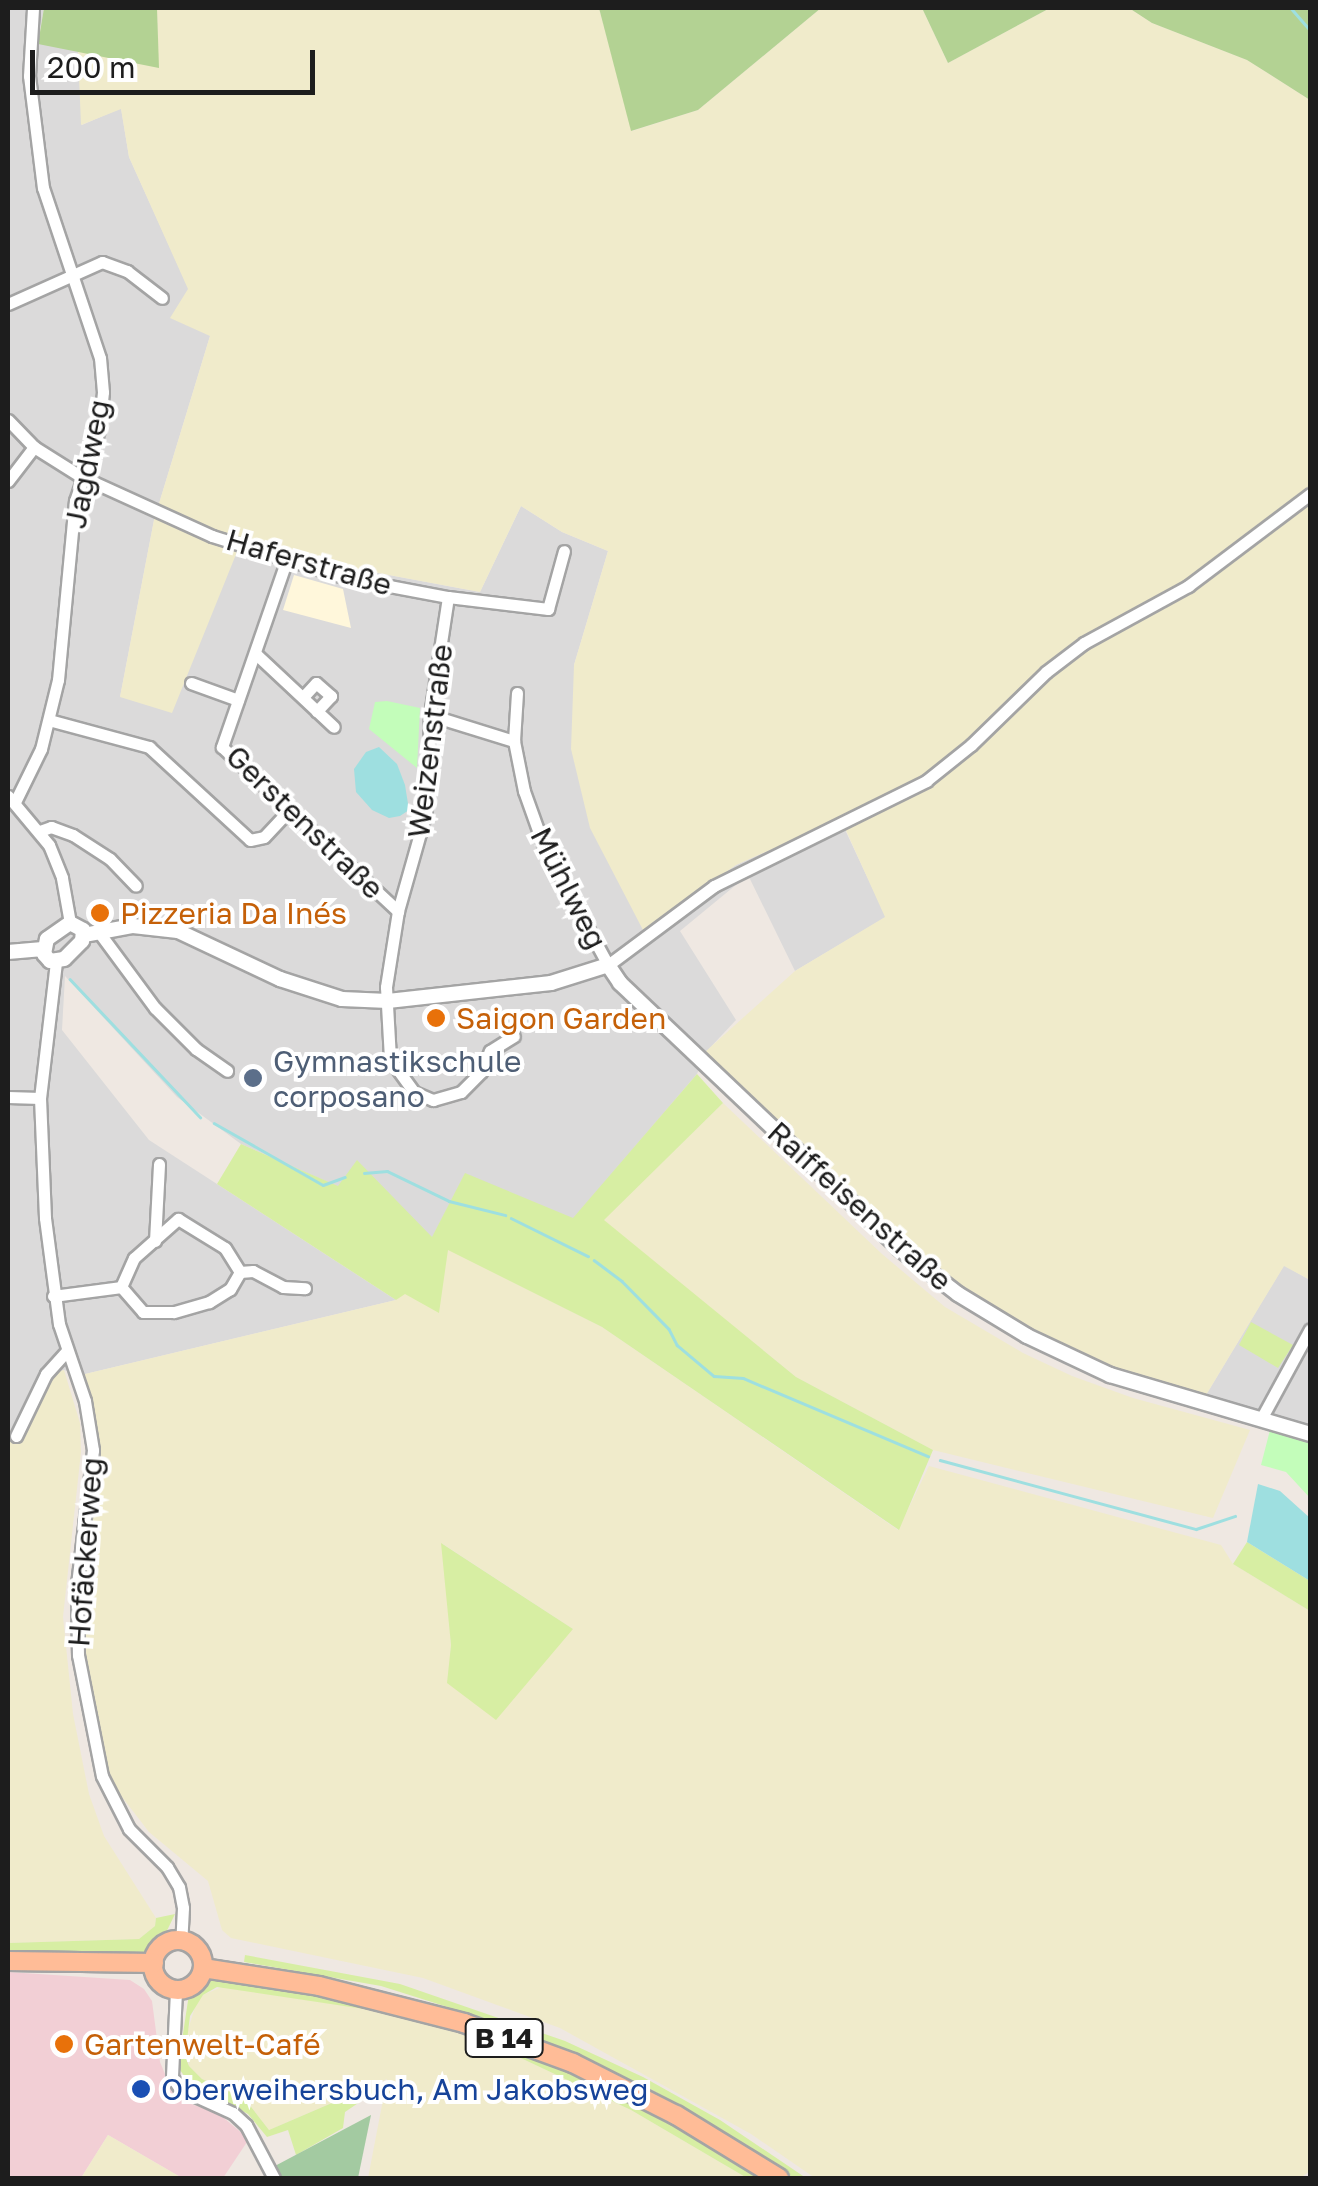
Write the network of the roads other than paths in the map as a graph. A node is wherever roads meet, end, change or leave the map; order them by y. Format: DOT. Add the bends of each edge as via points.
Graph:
graph roads {
  1 [pos="33,8"];
  2 [pos="71,272"];
  3 [pos="162,298"];
  4 [pos="8,304"];
  5 [pos="8,420"];
  6 [pos="34,448"];
  7 [pos="80,476"];
  8 [pos="8,481"];
  9 [pos="1310,494"];
  10 [pos="564,550"];
  11 [pos="286,562"];
  12 [pos="448,598"];
  13 [pos="258,656"];
  14 [pos="191,683"];
  15 [pos="517,693"];
  16 [pos="302,697"];
  17 [pos="238,700"];
  18 [pos="317,711"];
  19 [pos="430,714"];
  20 [pos="49,720"];
  21 [pos="334,727"];
  22 [pos="514,740"];
  23 [pos="11,799"];
  24 [pos="288,811"];
  25 [pos="40,830"];
  26 [pos="136,886"];
  27 [pos="398,911"];
  28 [pos="70,922"];
  29 [pos="91,933"];
  30 [pos="44,949"];
  31 [pos="8,952"];
  32 [pos="56,962"];
  33 [pos="608,964"];
  34 [pos="388,1002"];
  35 [pos="514,1036"];
  36 [pos="227,1070"];
  37 [pos="8,1097"];
  38 [pos="40,1098"];
  39 [pos="158,1164"];
  40 [pos="155,1240"];
  41 [pos="240,1272"];
  42 [pos="121,1287"];
  43 [pos="305,1288"];
  44 [pos="53,1296"];
  45 [pos="1310,1329"];
  46 [pos="67,1352"];
  47 [pos="1261,1419"];
  48 [pos="1310,1434"];
  49 [pos="16,1436"];
  50 [pos="181,1940"];
  51 [pos="8,1961"];
  52 [pos="154,1963"];
  53 [pos="203,1968"];
  54 [pos="176,1990"];
  55 [pos="274,2178"];
  56 [pos="778,2178"];
  1 -- 2 [label="street, Jagdweg" via="32,113 43,188"];
  2 -- 3 [label="street" via="102,262 128,271"];
  2 -- 4 [label="street"];
  2 -- 7 [label="street, Jagdweg" via="100,358 103,392 98,430"];
  5 -- 6 [label="street, Haferstraße"];
  6 -- 7 [label="street, Haferstraße"];
  6 -- 8 [label="street"];
  7 -- 11 [label="street, Haferstraße"];
  7 -- 20 [label="street, Jagdweg"];
  9 -- 33 [label="street" via="1188,586 1084,643 926,782 714,886"];
  10 -- 12 [label="street, Haferstraße" via="548,608"];
  11 -- 12 [label="street, Haferstraße"];
  11 -- 13 [label="street, Gerstenstraße"];
  12 -- 19 [label="street, Weizenstraße"];
  13 -- 16 [label="street"];
  13 -- 17 [label="street, Gerstenstraße"];
  14 -- 17 [label="street"];
  15 -- 22 [label="street, Mühlweg"];
  16 -- 18 [label="street"];
  16 -- 18 [label="street" via="316,683 330,696"];
  17 -- 24 [label="street, Gerstenstraße" via="222,747"];
  18 -- 21 [label="street"];
  19 -- 22 [label="street"];
  19 -- 27 [label="street, Weizenstraße" via="426,812"];
  20 -- 23 [label="street, Jagdweg" via="41,749"];
  20 -- 24 [label="street" via="149,747 250,840 264,838"];
  22 -- 33 [label="street, Mühlweg" via="544,847"];
  23 -- 25 [label="street"];
  24 -- 27 [label="street, Gerstenstraße"];
  25 -- 26 [label="street" via="73,834"];
  25 -- 28 [label="street" via="62,878"];
  27 -- 34 [label="street, Weizenstraße"];
  28 -- 29 [label="street"];
  28 -- 30 [label="street"];
  29 -- 32 [label="street"];
  29 -- 34 [label="street" via="143,926 178,931 342,1000"];
  29 -- 36 [label="street" via="155,1008"];
  30 -- 31 [label="street"];
  30 -- 32 [label="street"];
  32 -- 38 [label="street, Hofäckerweg"];
  33 -- 34 [label="street" via="551,983"];
  33 -- 47 [label="street, Raiffeisenstraße" via="620,983 900,1249 958,1294 1110,1375"];
  34 -- 35 [label="street, Weizenstraße" via="390,1059 414,1092 432,1100 460,1092 481,1072 490,1051"];
  37 -- 38 [label="street"];
  38 -- 44 [label="street, Hofäckerweg"];
  39 -- 40 [label="street"];
  40 -- 41 [label="street" via="178,1219 225,1248"];
  40 -- 42 [label="street" via="134,1258"];
  41 -- 42 [label="street" via="208,1302 173,1312 142,1312"];
  41 -- 43 [label="street"];
  42 -- 44 [label="street"];
  44 -- 46 [label="street, Hofäckerweg"];
  45 -- 47 [label="street"];
  46 -- 49 [label="street" via="46,1374"];
  46 -- 50 [label="street, Hofäckerweg" via="93,1450 76,1621 84,1700 113,1804 179,1887"];
  47 -- 48 [label="street, Raiffeisenstraße"];
  50 -- 52 [label="main road" via="163,1946"];
  50 -- 53 [label="main road" via="200,1953"];
  51 -- 52 [label="main road"];
  52 -- 54 [label="main road" via="162,1984"];
  53 -- 54 [label="main road" via="194,1985"];
  53 -- 56 [label="main road, B 14" via="319,1986 464,2023 573,2064"];
  54 -- 55 [label="street" via="172,2077 180,2089 246,2125"];
}
